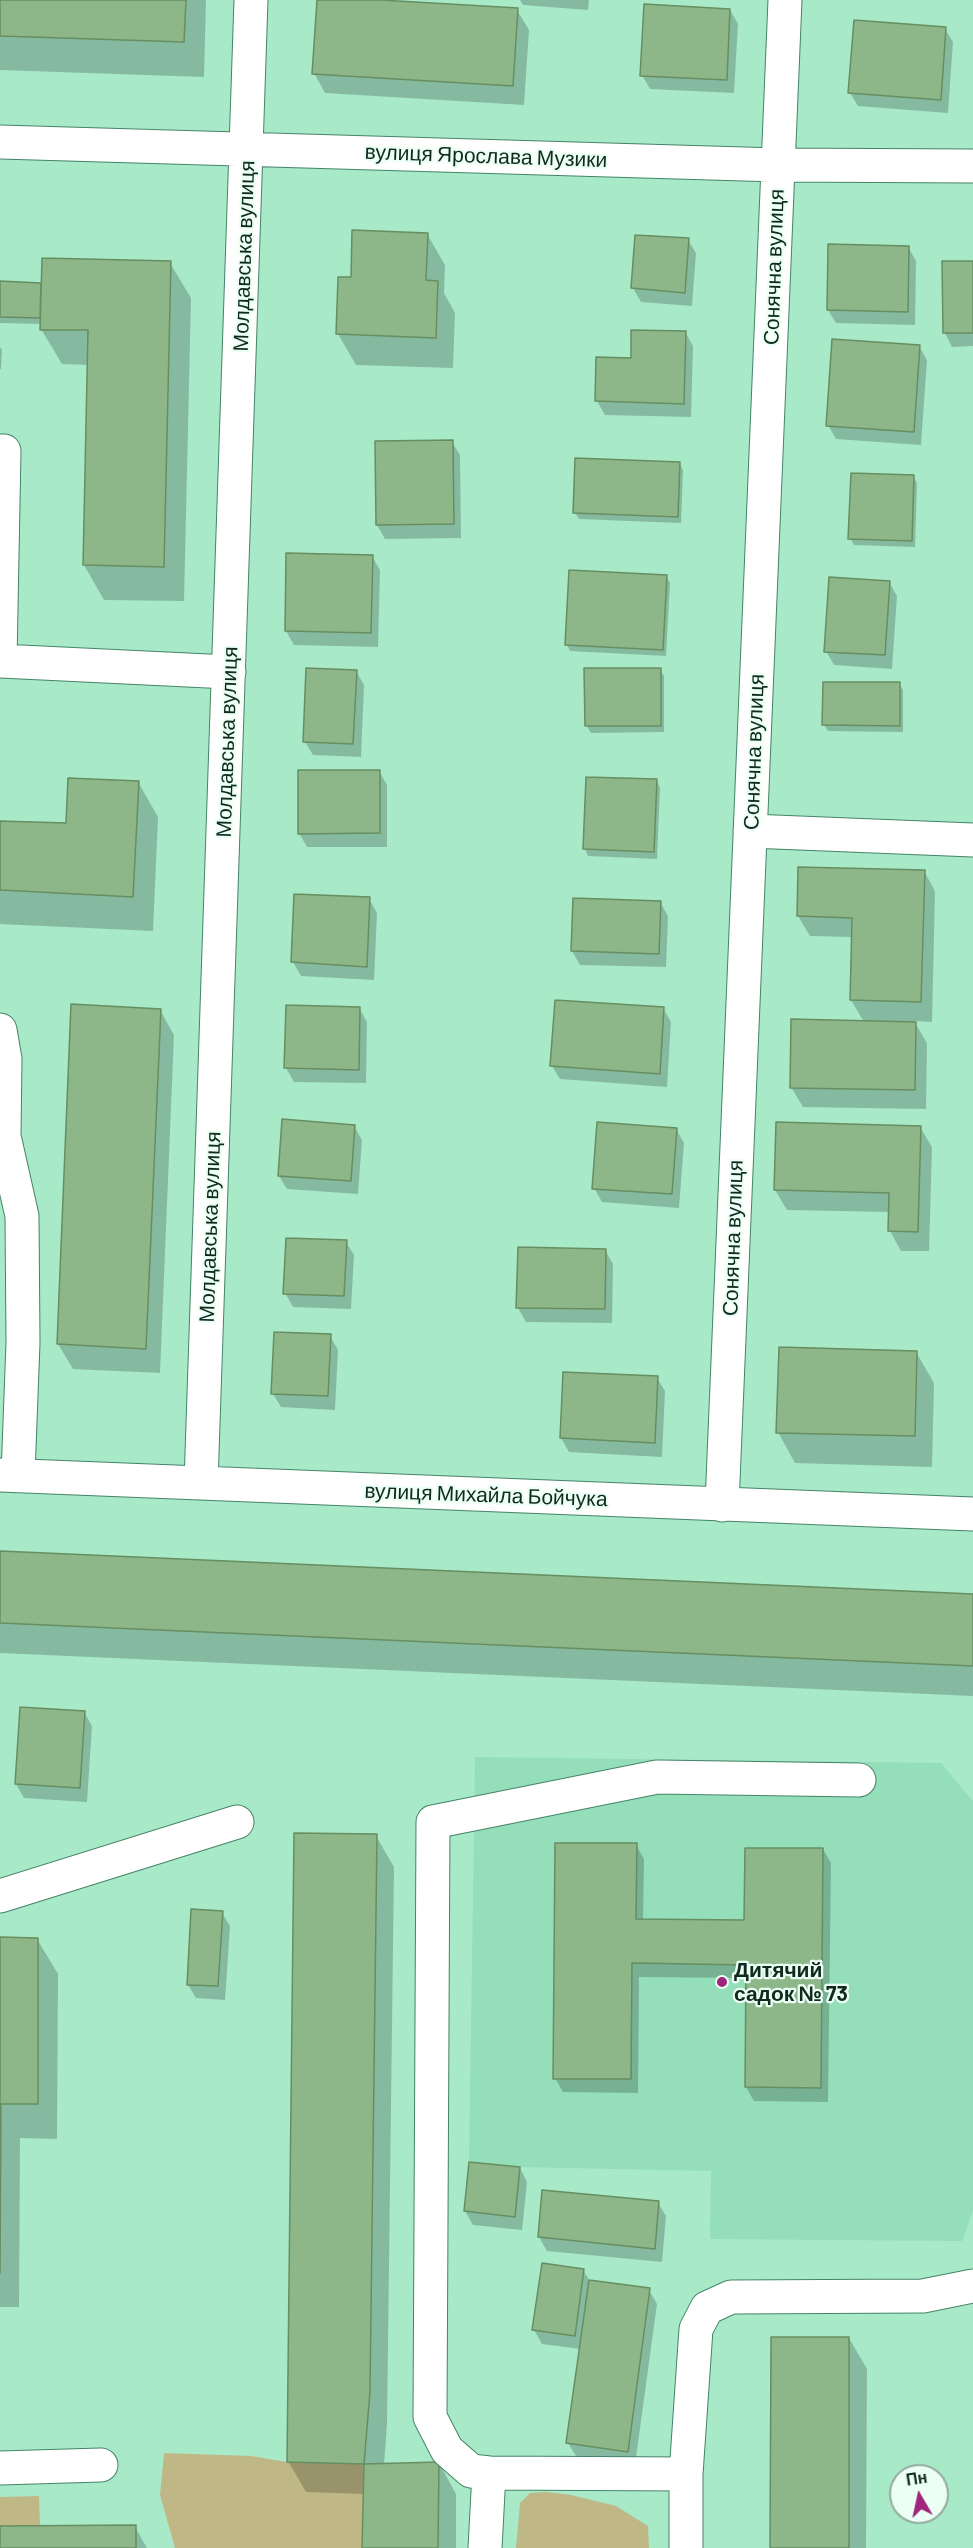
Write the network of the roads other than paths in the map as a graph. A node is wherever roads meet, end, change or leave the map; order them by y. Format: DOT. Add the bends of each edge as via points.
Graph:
graph roads {
  1 [pos="251,0"];
  2 [pos="785,0"];
  3 [pos="0,142"];
  4 [pos="248,149"];
  5 [pos="778,165"];
  6 [pos="973,166"];
  7 [pos="0,451"];
  8 [pos="0,661"];
  9 [pos="230,672"];
  10 [pos="750,831"];
  11 [pos="973,840"];
  12 [pos="0,1030"];
  13 [pos="9,1475"];
  14 [pos="201,1483"];
  15 [pos="722,1505"];
  16 [pos="973,1515"];
  17 [pos="859,1780"];
  18 [pos="237,1822"];
  19 [pos="0,1896"];
  20 [pos="973,2286"];
  21 [pos="101,2465"];
  22 [pos="0,2468"];
  23 [pos="489,2473"];
  24 [pos="686,2474"];
  25 [pos="485,2548"];
  26 [pos="686,2548"];
  1 -- 4 [label="street, Молдавська вулиця"];
  2 -- 5 [label="street, Сонячна вулиця"];
  3 -- 4 [label="street, вулиця Ярослава Музики"];
  4 -- 5 [label="street, вулиця Ярослава Музики"];
  4 -- 9 [label="street, Молдавська вулиця"];
  5 -- 6 [label="street, вулиця Ярослава Музики"];
  5 -- 10 [label="street, Сонячна вулиця"];
  7 -- 8 [label="street" via="4,452"];
  8 -- 9 [label="street"];
  9 -- 14 [label="street, Молдавська вулиця"];
  10 -- 11 [label="street"];
  10 -- 15 [label="street, Сонячна вулиця"];
  12 -- 13 [label="street" via="5,1059 4,1136 22,1216 23,1342"];
  13 -- 14 [label="street, вулиця Михайла Бойчука"];
  14 -- 15 [label="street, вулиця Михайла Бойчука"];
  15 -- 16 [label="street, вулиця Михайла Бойчука"];
  17 -- 23 [label="street" via="657,1777 433,1822 430,2417 447,2450 471,2471"];
  18 -- 19 [label="street"];
  20 -- 24 [label="street" via="923,2296 731,2297 707,2308 696,2329"];
  21 -- 22 [label="street"];
  23 -- 24 [label="street"];
  23 -- 25 [label="street"];
  24 -- 26 [label="street"];
}
